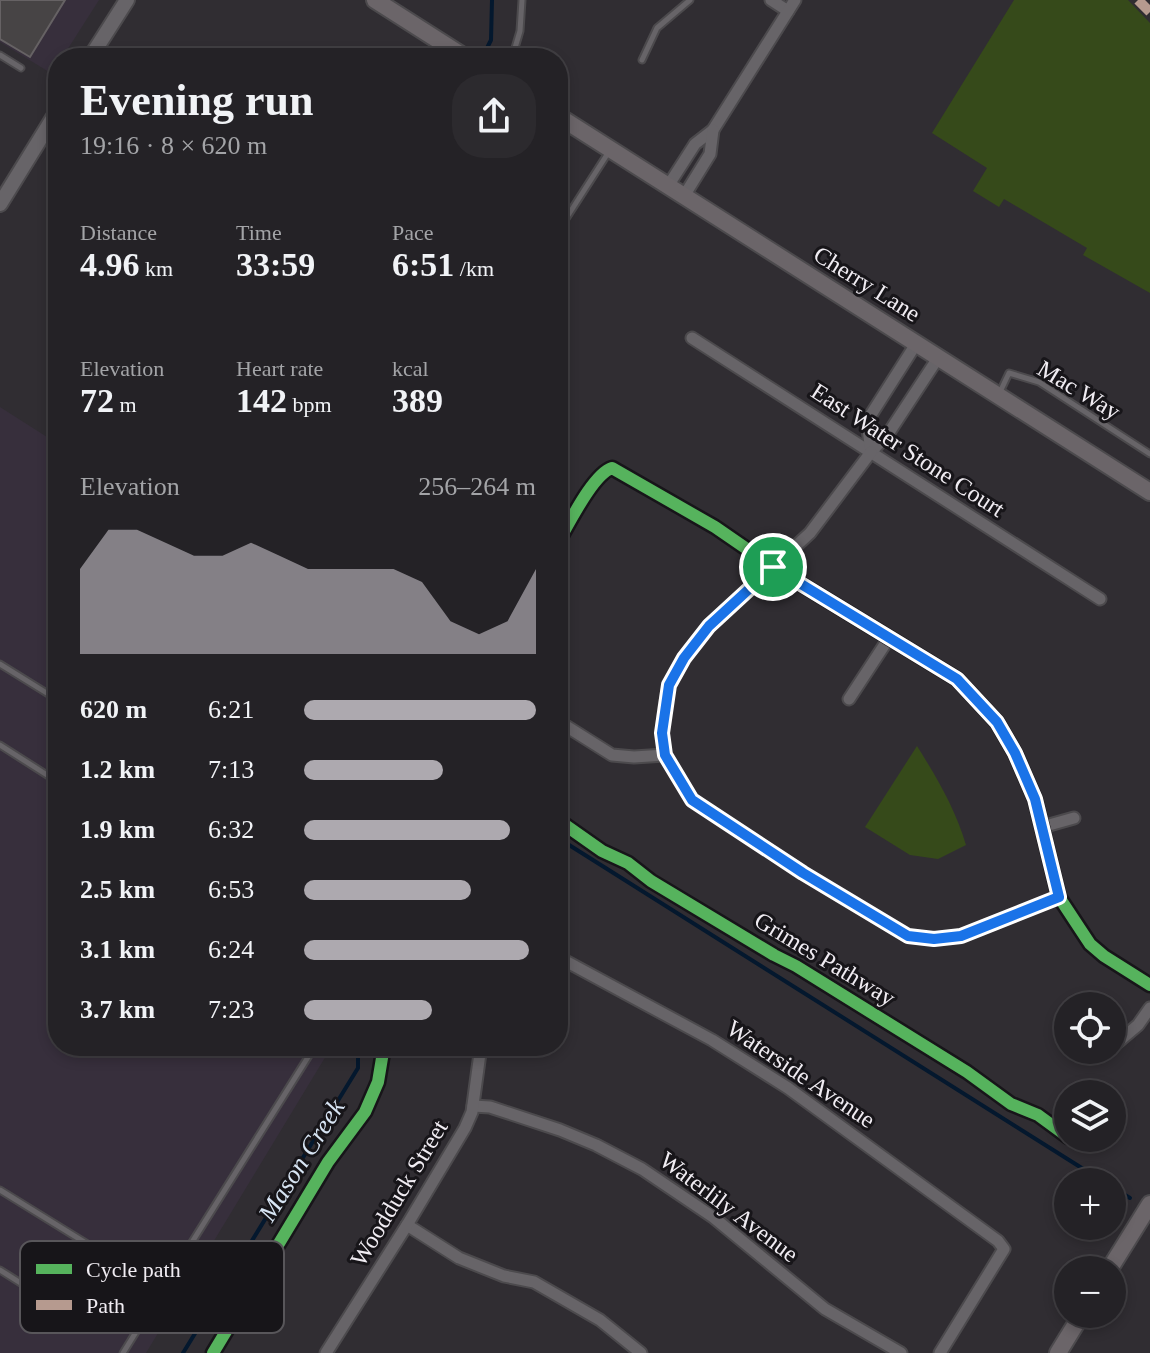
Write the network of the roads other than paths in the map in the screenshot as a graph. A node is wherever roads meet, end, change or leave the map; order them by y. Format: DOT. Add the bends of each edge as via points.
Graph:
graph roads {
  1 [pos="127,0"];
  2 [pos="375,0"];
  3 [pos="522,0"];
  4 [pos="690,0"];
  5 [pos="771,0"];
  6 [pos="792,5"];
  7 [pos="96,48"];
  8 [pos="450,48"];
  9 [pos="515,48"];
  10 [pos="0,55"];
  11 [pos="642,60"];
  12 [pos="21,68"];
  13 [pos="568,122"];
  14 [pos="48,126"];
  15 [pos="713,130"];
  16 [pos="610,149"];
  17 [pos="668,186"];
  18 [pos="684,196"];
  19 [pos="0,204"];
  20 [pos="568,215"];
  21 [pos="692,338"];
  22 [pos="916,344"];
  23 [pos="938,358"];
  24 [pos="998,396"];
  25 [pos="871,452"];
  26 [pos="1150,454"];
  27 [pos="1150,492"];
  28 [pos="568,527"];
  29 [pos="773,567"];
  30 [pos="1100,599"];
  31 [pos="889,638"];
  32 [pos="0,664"];
  33 [pos="48,694"];
  34 [pos="849,699"];
  35 [pos="568,727"];
  36 [pos="0,745"];
  37 [pos="665,755"];
  38 [pos="48,776"];
  39 [pos="1074,818"];
  40 [pos="1042,827"];
  41 [pos="1059,897"];
  42 [pos="568,962"];
  43 [pos="1150,985"];
  44 [pos="1150,1008"];
  45 [pos="1126,1035"];
  46 [pos="309,1056"];
  47 [pos="480,1056"];
  48 [pos="473,1106"];
  49 [pos="0,1190"];
  50 [pos="1150,1204"];
  51 [pos="407,1225"];
  52 [pos="82,1241"];
  53 [pos="193,1241"];
  54 [pos="1118,1256"];
  55 [pos="0,1270"];
  56 [pos="20,1283"];
  57 [pos="1073,1328"];
  58 [pos="135,1333"];
  59 [pos="328,1352"];
  60 [pos="123,1353"];
  61 [pos="641,1353"];
  62 [pos="901,1353"];
  63 [pos="940,1353"];
  64 [pos="1058,1353"];
  1 -- 7 [label="street"];
  2 -- 8 [label="main road"];
  3 -- 9 [label="lane"];
  4 -- 11 [label="lane" via="657,28"];
  5 -- 6 [label="street"];
  6 -- 15 [label="street"];
  10 -- 12 [label="lane"];
  13 -- 16 [label="main road, Cherry Lane"];
  14 -- 19 [label="street"];
  15 -- 17 [label="street" via="695,144"];
  15 -- 18 [label="street" via="710,154"];
  16 -- 17 [label="main road, Cherry Lane"];
  16 -- 20 [label="lane"];
  17 -- 18 [label="main road, Cherry Lane"];
  18 -- 22 [label="main road, Cherry Lane"];
  21 -- 25 [label="street, East Water Stone Court"];
  22 -- 23 [label="main road, Cherry Lane"];
  22 -- 25 [label="street" via="867,421"];
  23 -- 24 [label="main road, Cherry Lane"];
  23 -- 25 [label="street"];
  24 -- 26 [label="lane, Mac Way" via="1009,373 1039,382"];
  24 -- 27 [label="main road, Cherry Lane"];
  25 -- 29 [label="street" via="810,533"];
  25 -- 30 [label="street, East Water Stone Court"];
  28 -- 29 [label="street" via="612,468"];
  29 -- 31 [label="street"];
  29 -- 37 [label="street" via="709,626 684,658 669,685 662,733"];
  31 -- 34 [label="street"];
  31 -- 40 [label="street" via="957,679 997,722 1035,799"];
  32 -- 33 [label="lane"];
  35 -- 37 [label="street" via="612,755"];
  36 -- 38 [label="lane"];
  37 -- 41 [label="street" via="692,800 908,936 961,936"];
  39 -- 40 [label="street"];
  40 -- 41 [label="street"];
  41 -- 43 [label="street" via="1090,944"];
  42 -- 63 [label="street, Waterside Avenue" via="712,1040 788,1088 998,1241 1004,1249"];
  44 -- 45 [label="street"];
  46 -- 53 [label="lane"];
  47 -- 48 [label="street, Woodduck Street"];
  48 -- 51 [label="street, Woodduck Street"];
  48 -- 62 [label="street, Waterlily Avenue" via="560,1130 642,1169 713,1217 825,1309"];
  49 -- 52 [label="lane"];
  50 -- 54 [label="main road"];
  51 -- 59 [label="street, Woodduck Street"];
  51 -- 61 [label="street" via="459,1258 534,1282 600,1320"];
  55 -- 56 [label="lane"];
  57 -- 64 [label="main road"];
  58 -- 60 [label="lane"];
}
